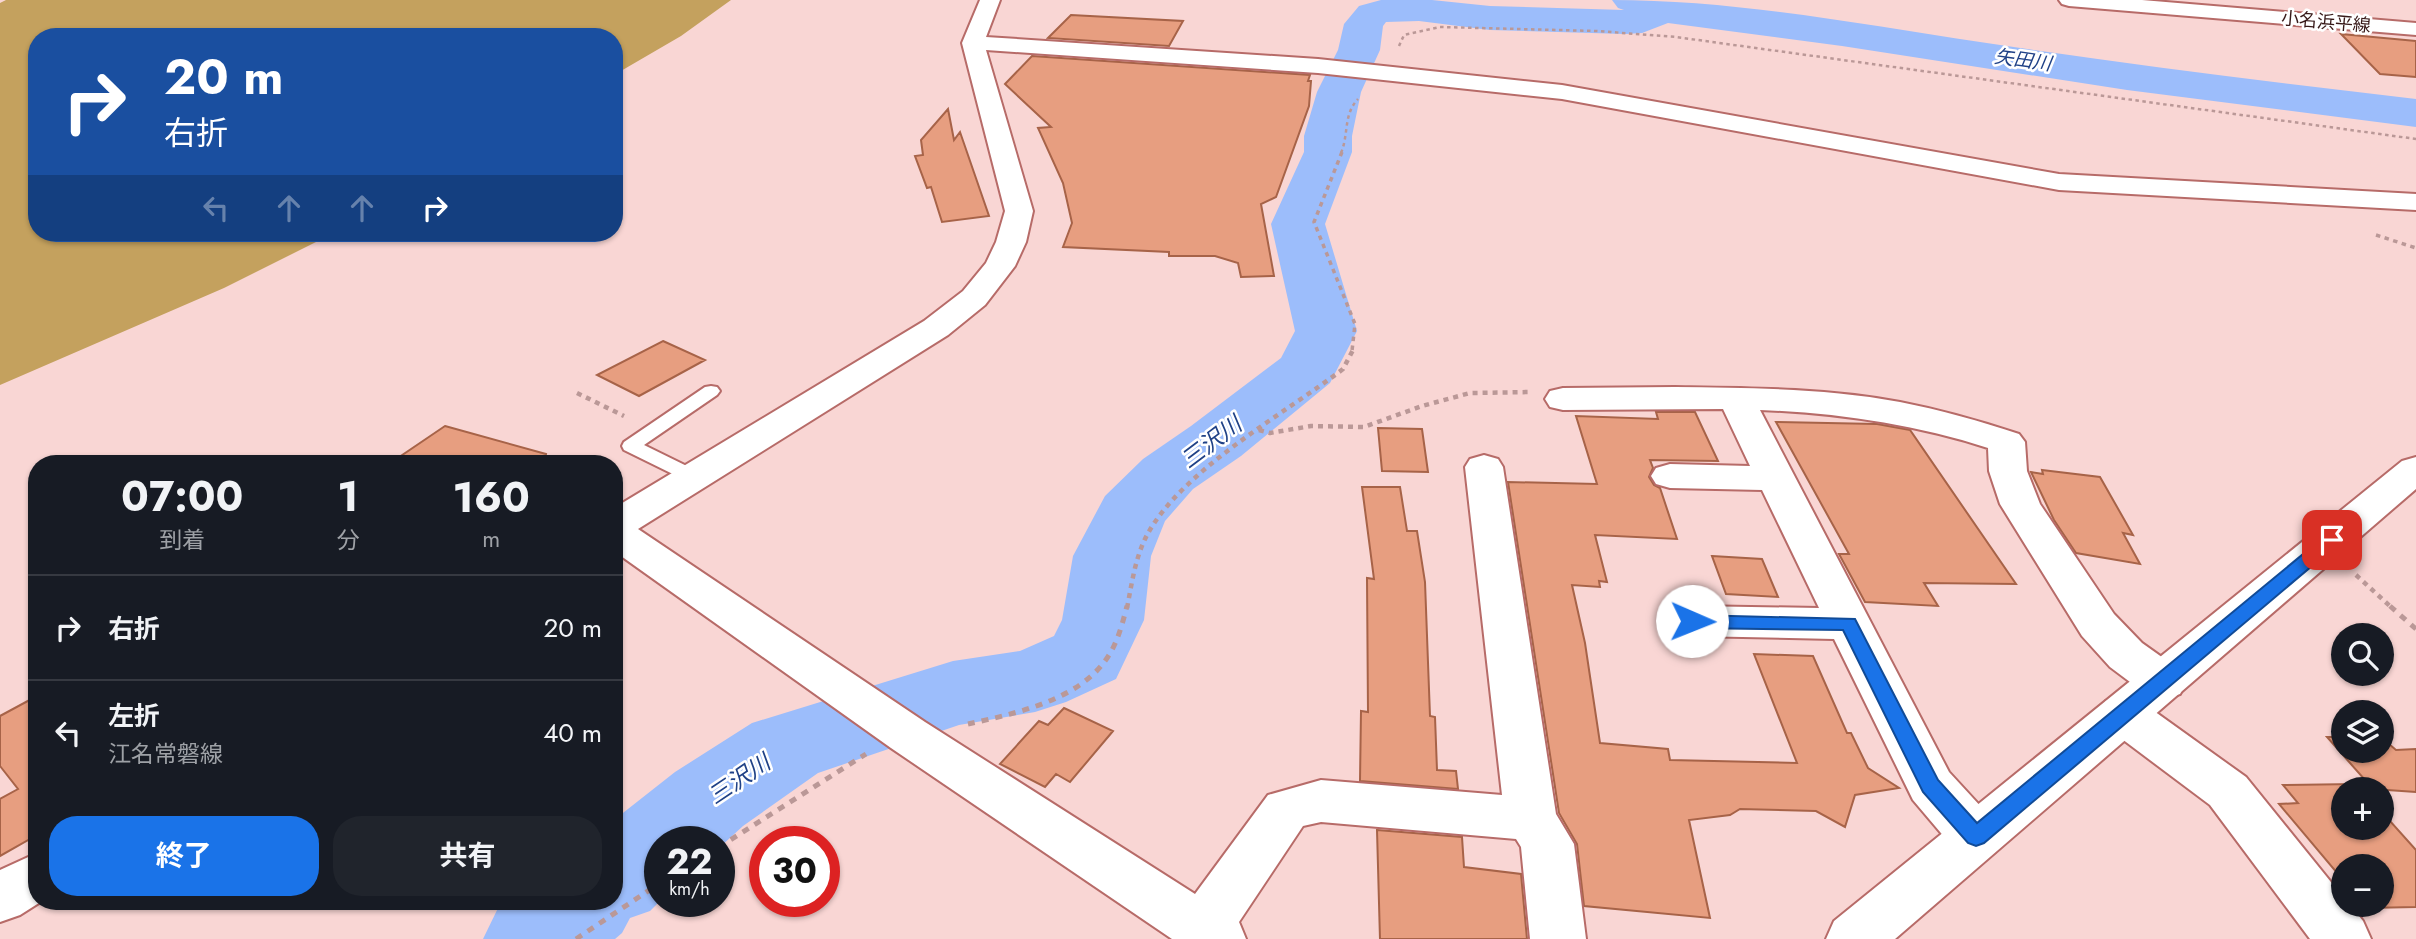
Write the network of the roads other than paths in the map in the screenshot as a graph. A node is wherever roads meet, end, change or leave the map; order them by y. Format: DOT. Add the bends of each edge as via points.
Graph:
graph roads {
  1 [pos="989,0"];
  2 [pos="2069,0"];
  3 [pos="2157,0"];
  4 [pos="2416,21"];
  5 [pos="2416,29"];
  6 [pos="973,43"];
  7 [pos="2416,202"];
  8 [pos="711,391"];
  9 [pos="1563,399"];
  10 [pos="1736,399"];
  11 [pos="1484,467"];
  12 [pos="2416,469"];
  13 [pos="1670,476"];
  14 [pos="694,477"];
  15 [pos="1775,478"];
  16 [pos="623,520"];
  17 [pos="623,538"];
  18 [pos="1692,621"];
  19 [pos="1849,624"];
  20 [pos="2162,682"];
  21 [pos="2123,714"];
  22 [pos="1531,819"];
  23 [pos="1976,837"];
  24 [pos="28,881"];
  25 [pos="0,898"];
  26 [pos="1210,934"];
  27 [pos="1558,939"];
  28 [pos="1854,939"];
  29 [pos="2343,939"];
  1 -- 6 [label="street"];
  2 -- 5 [label="street, 小名浜平線"];
  3 -- 4 [label="street"];
  6 -- 7 [label="street" via="1230,59 1602,98 2059,182"];
  6 -- 14 [label="street" via="1019,211 1000,266 974,298 936,328"];
  8 -- 14 [label="lane" via="631,446"];
  9 -- 10 [label="street"];
  10 -- 15 [label="street"];
  10 -- 20 [label="street" via="1899,412 1968,427 2006,442 2008,471 2020,504 2098,625 2126,655"];
  11 -- 22 [label="street"];
  12 -- 20 [label="street"];
  13 -- 15 [label="street"];
  14 -- 16 [label="street"];
  15 -- 19 [label="street"];
  17 -- 26 [label="street" via="908,735"];
  18 -- 19 [label="street"];
  19 -- 23 [label="street" via="1931,786"];
  20 -- 21 [label="street"];
  21 -- 23 [label="street"];
  21 -- 29 [label="street" via="2228,791"];
  22 -- 26 [label="street" via="1321,801 1286,810"];
  22 -- 27 [label="street" via="1547,844"];
  23 -- 28 [label="street"];
  24 -- 25 [label="street"];
}
